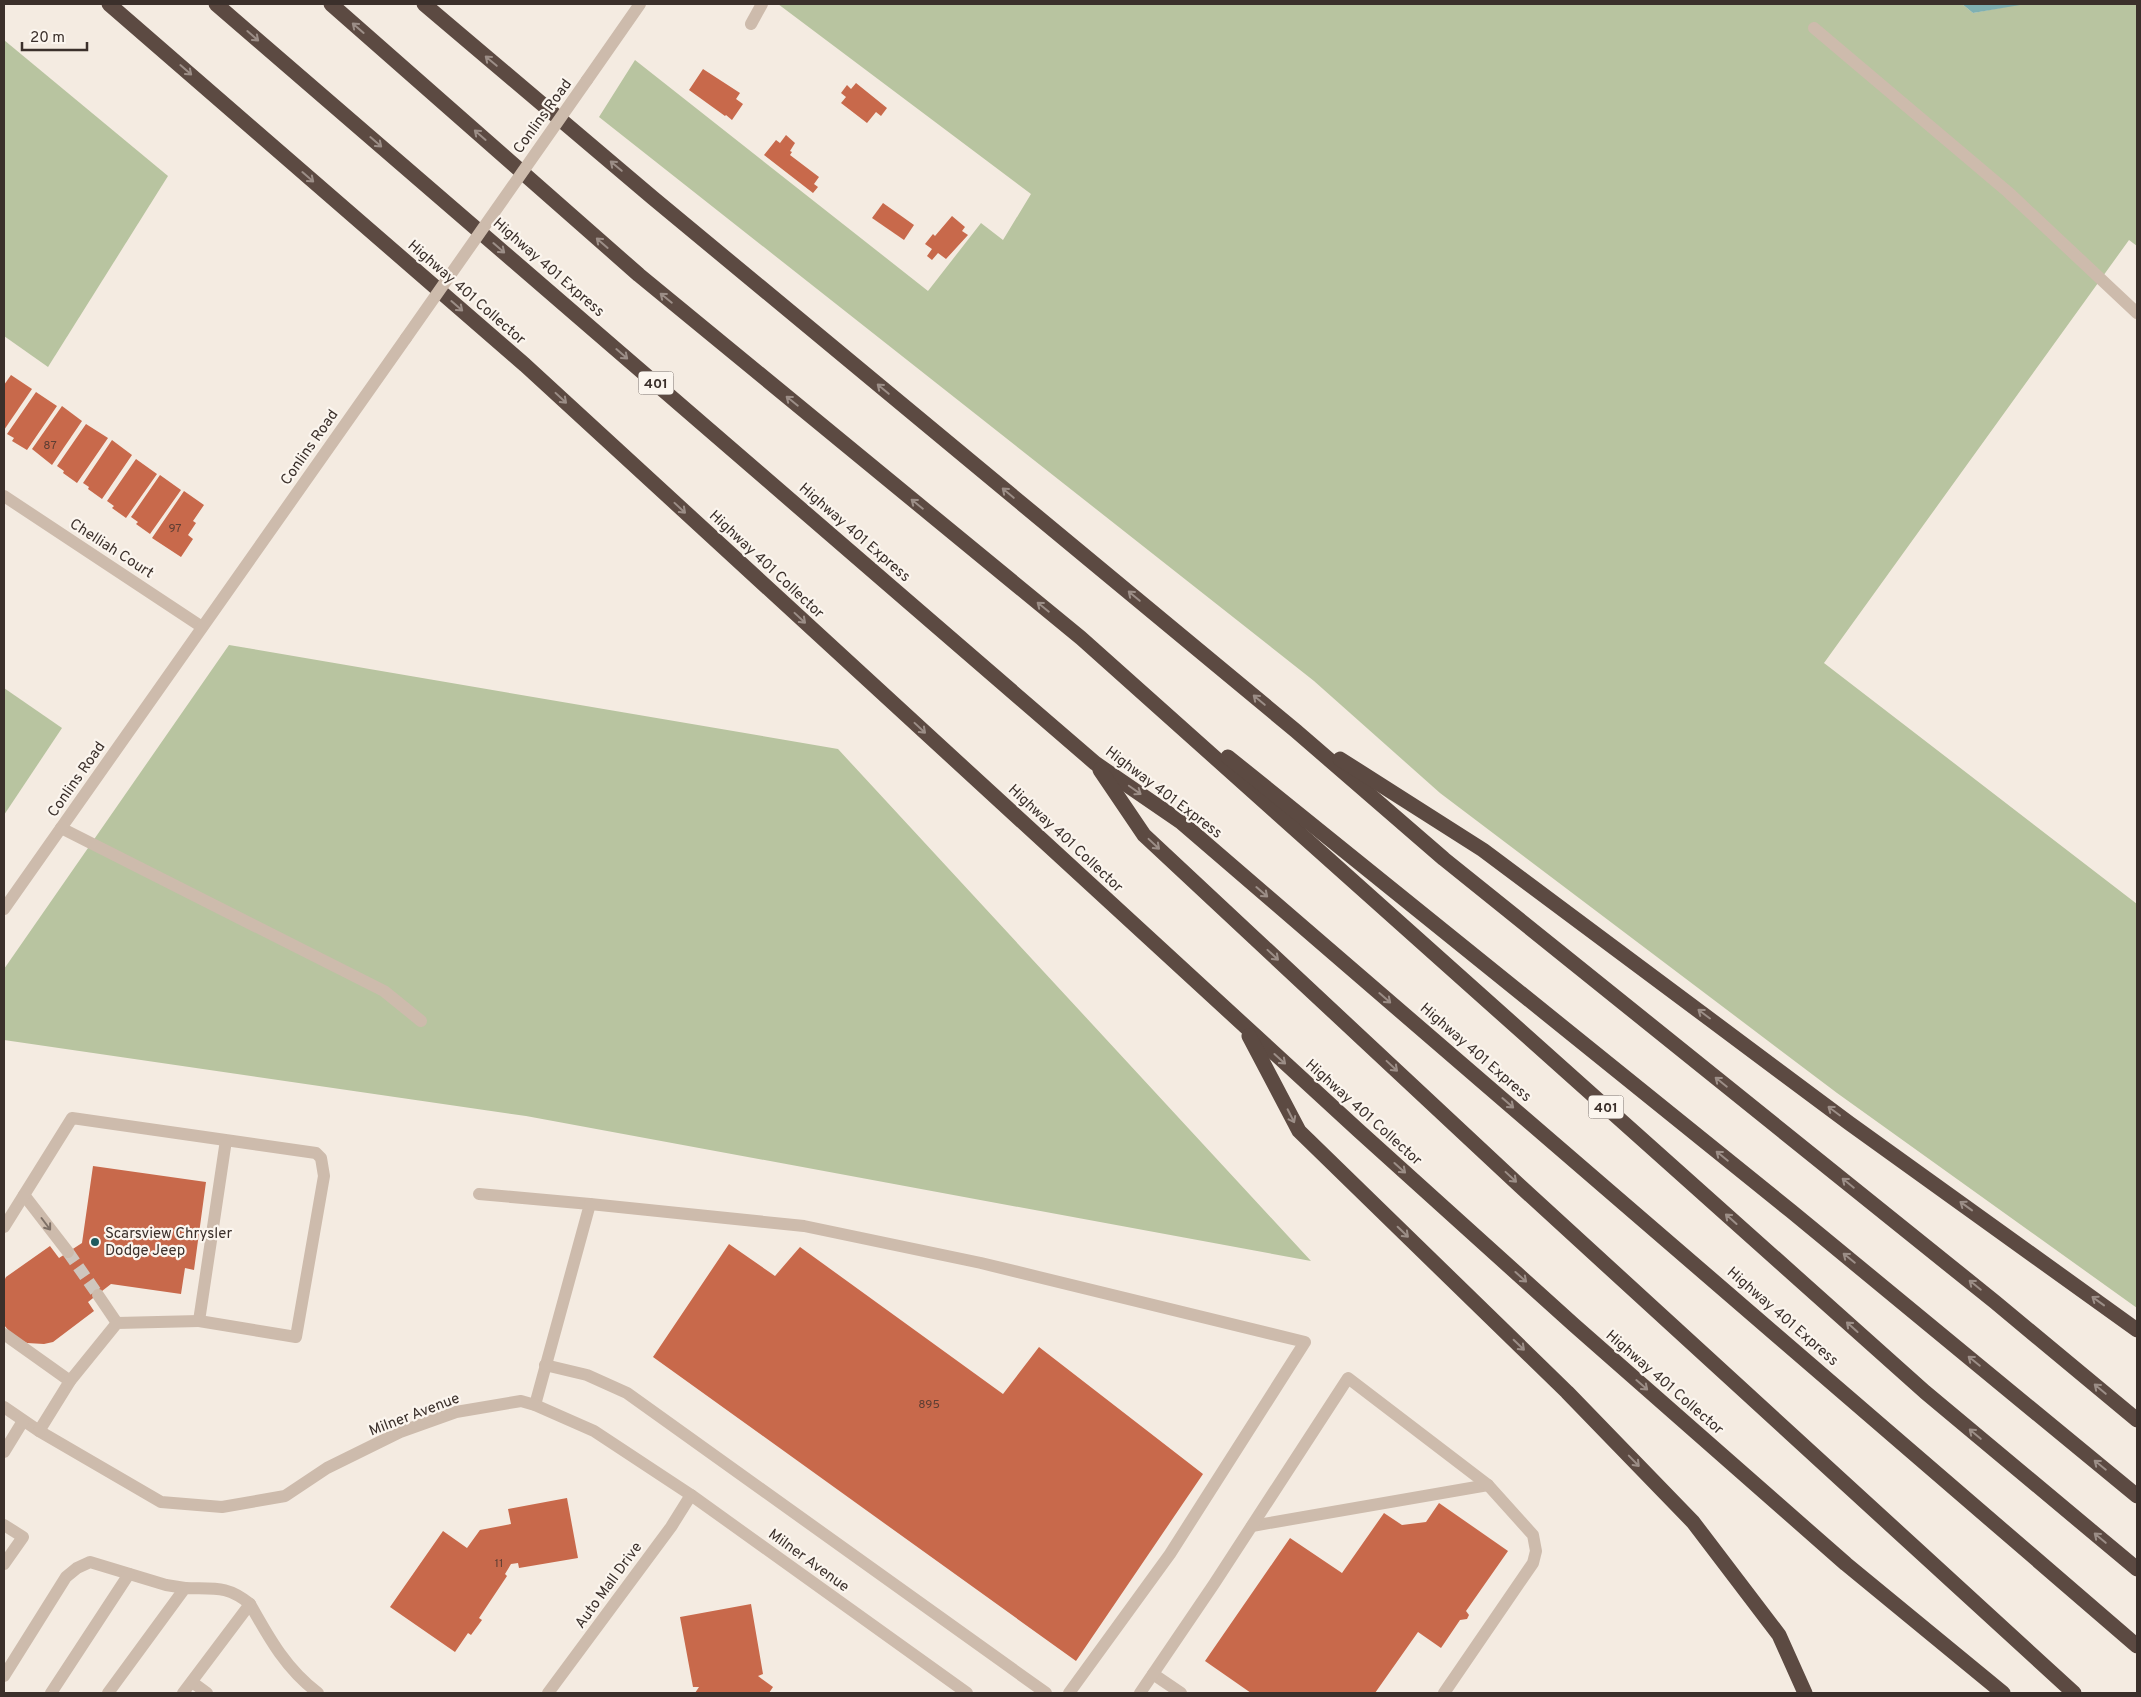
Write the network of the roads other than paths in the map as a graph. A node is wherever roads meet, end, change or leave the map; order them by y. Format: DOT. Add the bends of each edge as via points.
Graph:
graph roads {
  1 [pos="109,4"];
  2 [pos="216,4"];
  3 [pos="331,4"];
  4 [pos="424,4"];
  5 [pos="640,4"];
  6 [pos="762,4"];
  7 [pos="751,24"];
  8 [pos="1814,28"];
  9 [pos="2137,313"];
  10 [pos="4,496"];
  11 [pos="202,627"];
  12 [pos="1080,638"];
  13 [pos="1296,731"];
  14 [pos="1095,762"];
  15 [pos="62,828"];
  16 [pos="4,909"];
  17 [pos="421,1021"];
  18 [pos="1244,1026"];
  19 [pos="226,1140"];
  20 [pos="479,1194"];
  21 [pos="24,1195"];
  22 [pos="590,1204"];
  23 [pos="4,1227"];
  24 [pos="68,1252"];
  25 [pos="98,1295"];
  26 [pos="198,1321"];
  27 [pos="117,1323"];
  28 [pos="2137,1330"];
  29 [pos="4,1334"];
  30 [pos="545,1365"];
  31 [pos="70,1381"];
  32 [pos="536,1405"];
  33 [pos="4,1407"];
  34 [pos="2137,1420"];
  35 [pos="23,1421"];
  36 [pos="39,1431"];
  37 [pos="4,1452"];
  38 [pos="1488,1485"];
  39 [pos="691,1496"];
  40 [pos="2137,1496"];
  41 [pos="4,1525"];
  42 [pos="1252,1526"];
  43 [pos="4,1564"];
  44 [pos="2137,1570"];
  45 [pos="129,1574"];
  46 [pos="185,1588"];
  47 [pos="250,1604"];
  48 [pos="2137,1646"];
  49 [pos="1153,1674"];
  50 [pos="4,1676"];
  51 [pos="192,1682"];
  52 [pos="961,1692"];
  53 [pos="51,1693"];
  54 [pos="108,1693"];
  55 [pos="183,1693"];
  56 [pos="207,1693"];
  57 [pos="318,1693"];
  58 [pos="548,1693"];
  59 [pos="1046,1693"];
  60 [pos="1069,1693"];
  61 [pos="1140,1693"];
  62 [pos="1181,1693"];
  63 [pos="1444,1693"];
  64 [pos="1805,1693"];
  65 [pos="2003,1693"];
  66 [pos="2074,1693"];
  1 -- 18 [label="highway, Highway 401 Collector, one-way" via="525,365"];
  2 -- 14 [label="highway, Highway 401 Express / 401, one-way"];
  12 -- 3 [label="highway, 401, one-way" via="639,275"];
  13 -- 4 [label="highway, one-way"];
  5 -- 11 [label="street, Conlins Road, bridge"];
  6 -- 7 [label="street"];
  8 -- 9 [label="street" via="2008,192"];
  10 -- 11 [label="street, Chelliah Court"];
  11 -- 15 [label="street, Conlins Road"];
  40 -- 12 [label="highway, one-way" via="1791,1211"];
  44 -- 12 [label="highway, 401, one-way" via="1925,1392"];
  28 -- 13 [label="highway, one-way" via="1850,1123 1483,850"];
  34 -- 13 [label="highway, one-way" via="1444,859"];
  14 -- 48 [label="highway, Highway 401 Express / 401, one-way" via="1181,822"];
  14 -- 66 [label="highway, one-way" via="1144,835 1520,1186"];
  15 -- 16 [label="street, Conlins Road"];
  15 -- 17 [label="street" via="384,991"];
  18 -- 64 [label="highway, one-way" via="1299,1131 1567,1392 1693,1522 1778,1635"];
  18 -- 65 [label="highway, Highway 401 Collector, one-way" via="1596,1344 1846,1564"];
  19 -- 21 [label="street" via="72,1118"];
  19 -- 26 [label="street"];
  19 -- 26 [label="street" via="316,1153 321,1158 324,1176 296,1337"];
  20 -- 22 [label="street"];
  21 -- 23 [label="street"];
  21 -- 24 [label="street, one-way"];
  22 -- 30 [label="street"];
  22 -- 60 [label="street" via="804,1226 981,1263 1305,1342 1170,1554"];
  25 -- 27 [label="street"];
  26 -- 27 [label="street"];
  27 -- 31 [label="street"];
  29 -- 31 [label="street"];
  30 -- 32 [label="street"];
  30 -- 59 [label="street" via="587,1375 626,1393"];
  31 -- 36 [label="street"];
  32 -- 36 [label="street, Milner Avenue" via="521,1402 456,1412 400,1432 327,1468 285,1496 222,1507 161,1502"];
  32 -- 39 [label="street, Milner Avenue" via="594,1430"];
  33 -- 35 [label="street, Milner Avenue"];
  35 -- 36 [label="street, Milner Avenue"];
  35 -- 37 [label="street"];
  38 -- 42 [label="street"];
  38 -- 42 [label="street" via="1348,1378"];
  38 -- 63 [label="street" via="1533,1534 1536,1551 1533,1563"];
  39 -- 52 [label="street, Milner Avenue"];
  39 -- 58 [label="street, Auto Mall Drive"];
  41 -- 43 [label="street" via="23,1537"];
  42 -- 49 [label="street"];
  45 -- 46 [label="street"];
  45 -- 50 [label="street" via="90,1562 66,1577"];
  45 -- 53 [label="street"];
  46 -- 47 [label="street" via="226,1590 237,1593"];
  46 -- 54 [label="street"];
  47 -- 51 [label="street"];
  47 -- 57 [label="street" via="285,1662 301,1681"];
  49 -- 61 [label="street"];
  49 -- 62 [label="street"];
  51 -- 55 [label="street"];
  51 -- 56 [label="street"];
}
